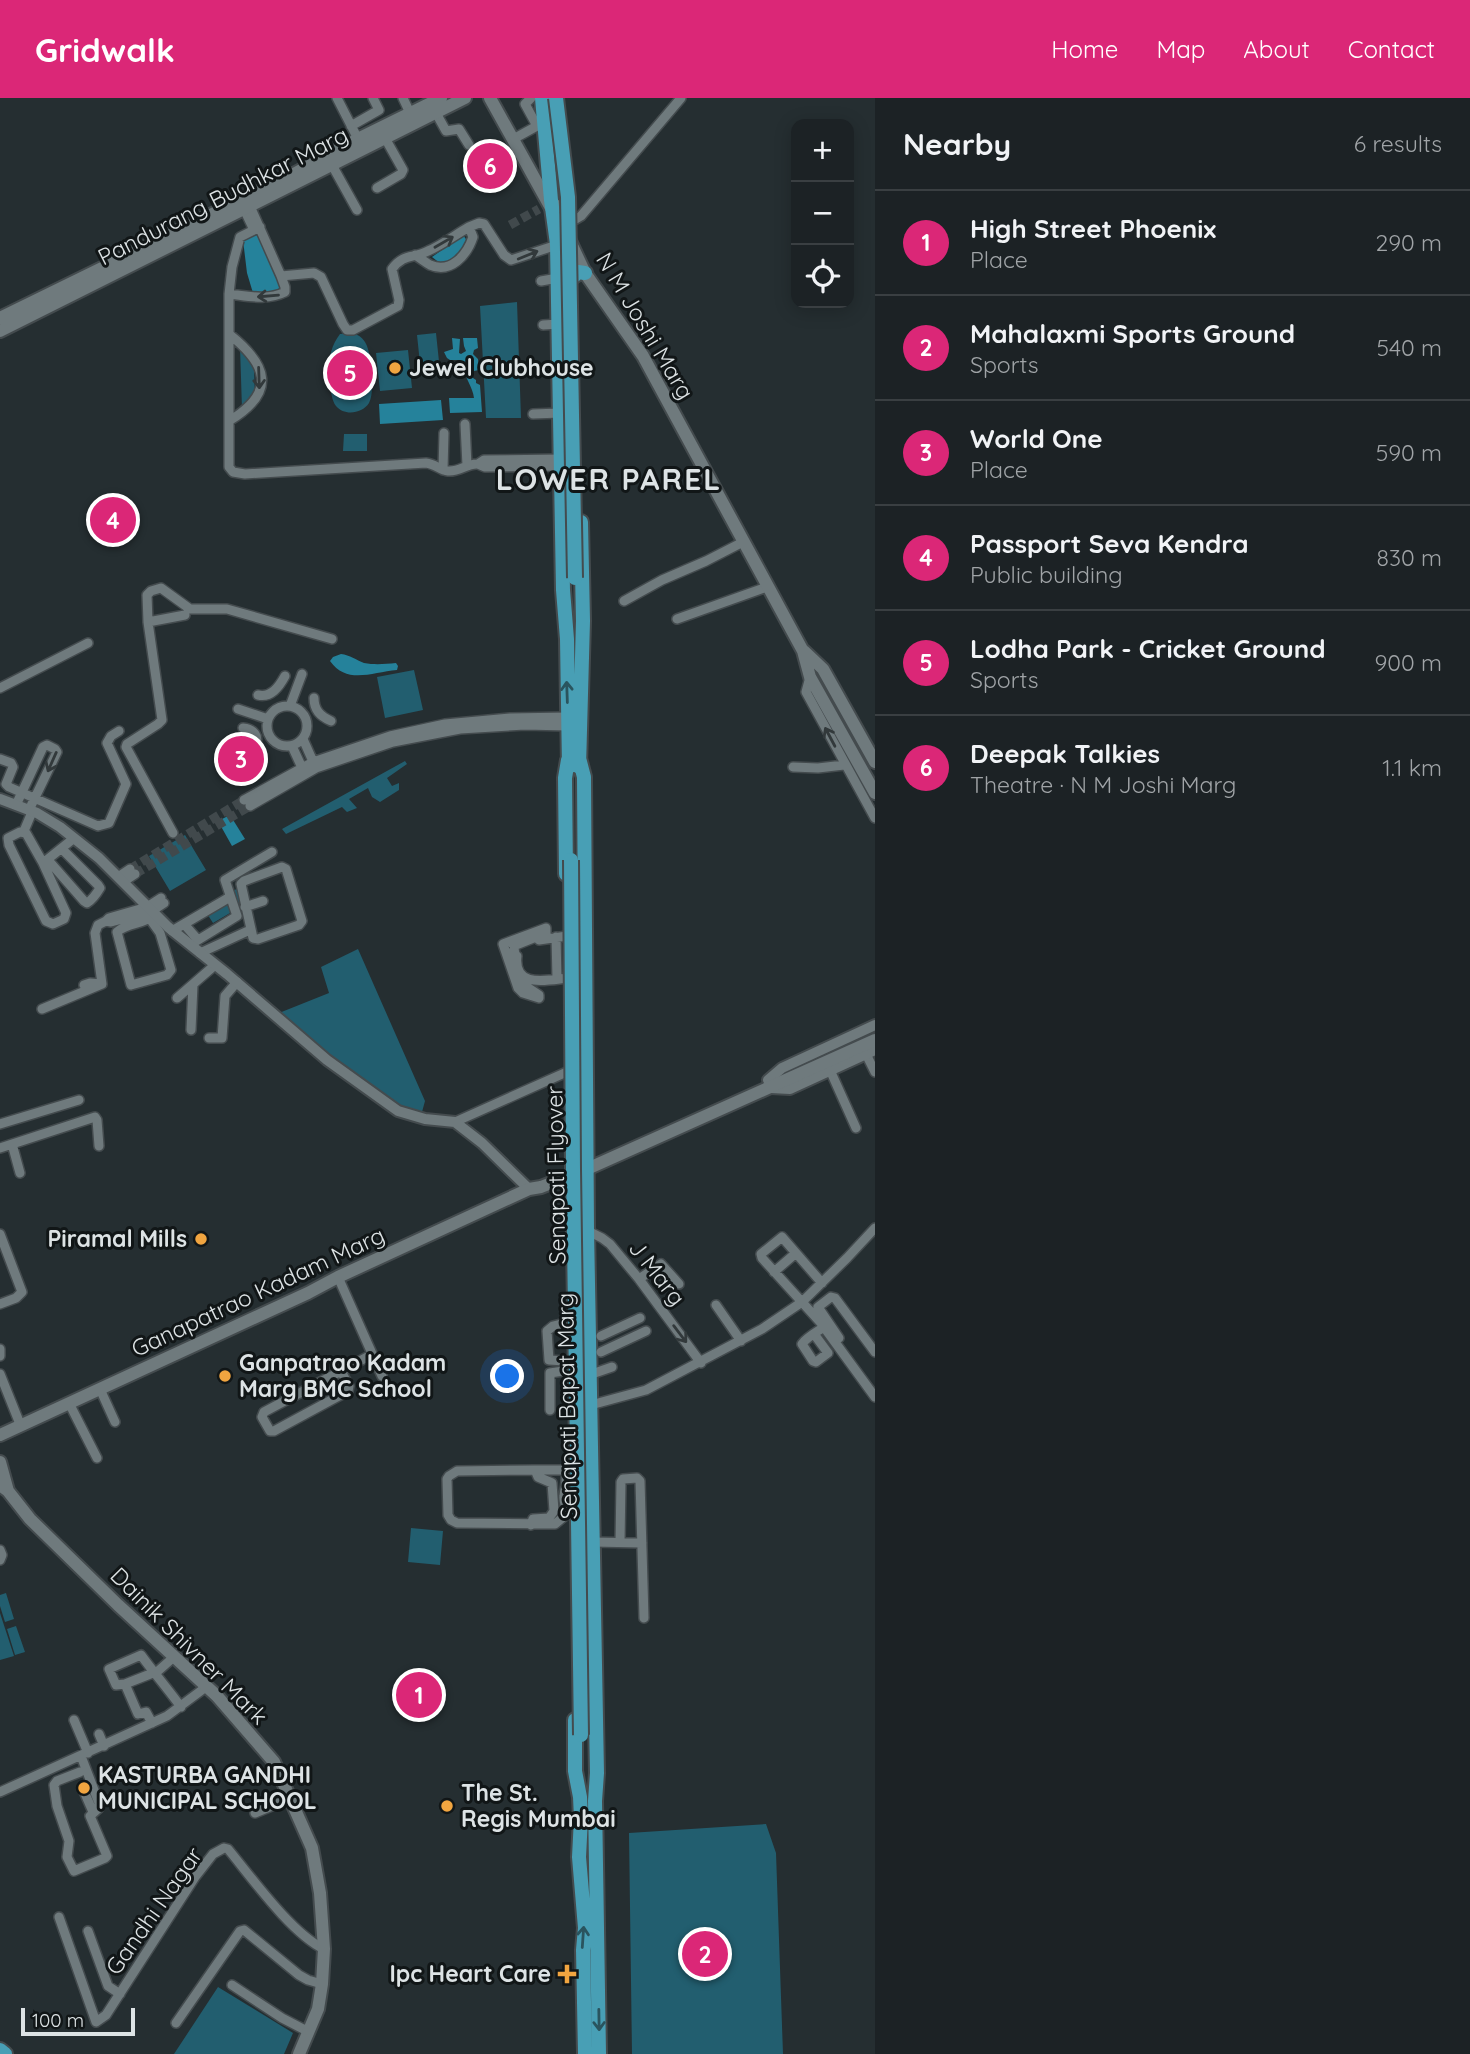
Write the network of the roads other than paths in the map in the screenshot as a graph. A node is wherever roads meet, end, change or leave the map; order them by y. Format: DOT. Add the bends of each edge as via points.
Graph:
graph roads {
  1 [pos="337,98"];
  2 [pos="373,98"];
  3 [pos="403,98"];
  4 [pos="441,98"];
  5 [pos="466,98"];
  6 [pos="490,98"];
  7 [pos="531,98"];
  8 [pos="542,98"];
  9 [pos="549,98"];
  10 [pos="556,98"];
  11 [pos="562,98"];
  12 [pos="681,98"];
  13 [pos="410,113"];
  14 [pos="436,113"];
  15 [pos="351,126"];
  16 [pos="517,137"];
  17 [pos="385,138"];
  18 [pos="358,139"];
  19 [pos="469,145"];
  20 [pos="332,165"];
  21 [pos="293,179"];
  22 [pos="377,188"];
  23 [pos="548,206"];
  24 [pos="247,207"];
  25 [pos="357,210"];
  26 [pos="576,219"];
  27 [pos="257,228"];
  28 [pos="470,229"];
  29 [pos="178,236"];
  30 [pos="564,244"];
  31 [pos="418,257"];
  32 [pos="580,275"];
  33 [pos="281,276"];
  34 [pos="558,278"];
  35 [pos="541,281"];
  36 [pos="229,294"];
  37 [pos="0,318"];
  38 [pos="0,331"];
  39 [pos="229,334"];
  40 [pos="560,413"];
  41 [pos="533,414"];
  42 [pos="229,421"];
  43 [pos="465,424"];
  44 [pos="444,433"];
  45 [pos="561,463"];
  46 [pos="467,466"];
  47 [pos="443,470"];
  48 [pos="743,542"];
  49 [pos="767,587"];
  50 [pos="624,601"];
  51 [pos="185,615"];
  52 [pos="574,617"];
  53 [pos="677,619"];
  54 [pos="148,622"];
  55 [pos="332,639"];
  56 [pos="88,643"];
  57 [pos="803,651"];
  58 [pos="823,669"];
  59 [pos="302,674"];
  60 [pos="285,676"];
  61 [pos="810,677"];
  62 [pos="0,688"];
  63 [pos="274,691"];
  64 [pos="258,695"];
  65 [pos="314,698"];
  66 [pos="285,706"];
  67 [pos="238,709"];
  68 [pos="316,710"];
  69 [pos="305,716"];
  70 [pos="268,719"];
  71 [pos="331,721"];
  72 [pos="568,721"];
  73 [pos="243,728"];
  74 [pos="267,731"];
  75 [pos="119,732"];
  76 [pos="256,735"];
  77 [pos="303,739"];
  78 [pos="292,746"];
  79 [pos="254,747"];
  80 [pos="0,759"];
  81 [pos="574,759"];
  82 [pos="875,762"];
  83 [pos="314,765"];
  84 [pos="844,765"];
  85 [pos="793,767"];
  86 [pos="303,770"];
  87 [pos="21,793"];
  88 [pos="875,793"];
  89 [pos="35,798"];
  90 [pos="0,799"];
  91 [pos="247,803"];
  92 [pos="16,805"];
  93 [pos="31,811"];
  94 [pos="875,818"];
  95 [pos="24,831"];
  96 [pos="173,833"];
  97 [pos="73,839"];
  98 [pos="62,849"];
  99 [pos="272,852"];
  100 [pos="46,861"];
  101 [pos="132,872"];
  102 [pos="120,879"];
  103 [pos="230,897"];
  104 [pos="162,901"];
  105 [pos="263,901"];
  106 [pos="245,907"];
  107 [pos="151,913"];
  108 [pos="184,924"];
  109 [pos="250,930"];
  110 [pos="167,931"];
  111 [pos="561,937"];
  112 [pos="194,943"];
  113 [pos="200,953"];
  114 [pos="516,959"];
  115 [pos="215,965"];
  116 [pos="522,976"];
  117 [pos="562,979"];
  118 [pos="237,982"];
  119 [pos="102,984"];
  120 [pos="84,985"];
  121 [pos="193,985"];
  122 [pos="177,998"];
  123 [pos="42,1010"];
  124 [pos="875,1025"];
  125 [pos="191,1030"];
  126 [pos="875,1032"];
  127 [pos="209,1038"];
  128 [pos="875,1040"];
  129 [pos="871,1052"];
  130 [pos="830,1070"];
  131 [pos="569,1071"];
  132 [pos="585,1071"];
  133 [pos="875,1072"];
  134 [pos="770,1083"];
  135 [pos="79,1100"];
  136 [pos="455,1122"];
  137 [pos="0,1124"];
  138 [pos="856,1128"];
  139 [pos="12,1144"];
  140 [pos="99,1146"];
  141 [pos="0,1148"];
  142 [pos="587,1165"];
  143 [pos="570,1172"];
  144 [pos="20,1173"];
  145 [pos="532,1188"];
  146 [pos="569,1228"];
  147 [pos="875,1228"];
  148 [pos="587,1229"];
  149 [pos="0,1234"];
  150 [pos="796,1253"];
  151 [pos="774,1272"];
  152 [pos="338,1277"];
  153 [pos="639,1279"];
  154 [pos="822,1283"];
  155 [pos="679,1284"];
  156 [pos="802,1302"];
  157 [pos="0,1304"];
  158 [pos="716,1305"];
  159 [pos="640,1318"];
  160 [pos="569,1322"];
  161 [pos="824,1323"];
  162 [pos="646,1331"];
  163 [pos="814,1334"];
  164 [pos="601,1336"];
  165 [pos="743,1340"];
  166 [pos="0,1349"];
  167 [pos="601,1352"];
  168 [pos="875,1352"];
  169 [pos="371,1355"];
  170 [pos="0,1356"];
  171 [pos="701,1363"];
  172 [pos="567,1364"];
  173 [pos="612,1367"];
  174 [pos="341,1371"];
  175 [pos="0,1374"];
  176 [pos="589,1375"];
  177 [pos="382,1376"];
  178 [pos="100,1389"];
  179 [pos="874,1392"];
  180 [pos="69,1403"];
  181 [pos="589,1405"];
  182 [pos="570,1409"];
  183 [pos="550,1410"];
  184 [pos="115,1422"];
  185 [pos="20,1424"];
  186 [pos="0,1435"];
  187 [pos="97,1458"];
  188 [pos="0,1462"];
  189 [pos="535,1470"];
  190 [pos="4,1488"];
  191 [pos="592,1492"];
  192 [pos="568,1497"];
  193 [pos="531,1525"];
  194 [pos="620,1542"];
  195 [pos="642,1543"];
  196 [pos="593,1544"];
  197 [pos="573,1546"];
  198 [pos="0,1550"];
  199 [pos="0,1560"];
  200 [pos="644,1618"];
  201 [pos="175,1656"];
  202 [pos="153,1673"];
  203 [pos="125,1684"];
  204 [pos="206,1687"];
  205 [pos="181,1707"];
  206 [pos="74,1720"];
  207 [pos="152,1723"];
  208 [pos="99,1734"];
  209 [pos="585,1735"];
  210 [pos="104,1745"];
  211 [pos="80,1762"];
  212 [pos="83,1790"];
  213 [pos="0,1792"];
  214 [pos="580,1797"];
  215 [pos="290,1798"];
  216 [pos="595,1801"];
  217 [pos="93,1812"];
  218 [pos="255,1813"];
  219 [pos="59,1917"];
  220 [pos="88,1931"];
  221 [pos="324,1949"];
  222 [pos="322,1984"];
  223 [pos="232,1985"];
  224 [pos="120,1994"];
  225 [pos="176,2023"];
  226 [pos="309,2032"];
  227 [pos="0,2050"];
  228 [pos="5,2054"];
  229 [pos="299,2054"];
  230 [pos="585,2054"];
  231 [pos="599,2054"];
  1 -- 15 [label="street"];
  2 -- 15 [label="street" via="379,110"];
  3 -- 13 [label="street"];
  4 -- 13 [label="main road, Pandurang Budhkar Marg"];
  5 -- 14 [label="main road, Pandurang Budhkar Marg"];
  6 -- 23 [label="main road"];
  7 -- 16 [label="street" via="525,104 537,126"];
  8 -- 23 [label="main road"];
  9 -- 52 [label="main road" via="561,196 568,575"];
  10 -- 52 [label="main road, bridge" via="568,197"];
  11 -- 26 [label="main road"];
  12 -- 26 [label="street"];
  13 -- 18 [label="main road, Pandurang Budhkar Marg"];
  14 -- 17 [label="main road, Pandurang Budhkar Marg"];
  14 -- 19 [label="street" via="446,131 459,129"];
  15 -- 18 [label="street"];
  17 -- 20 [label="main road, Pandurang Budhkar Marg"];
  17 -- 22 [label="street" via="403,170"];
  18 -- 21 [label="main road, Pandurang Budhkar Marg"];
  20 -- 21 [label="main road, Pandurang Budhkar Marg"];
  20 -- 25 [label="street"];
  21 -- 24 [label="main road, Pandurang Budhkar Marg"];
  21 -- 29 [label="main road, Pandurang Budhkar Marg"];
  23 -- 26 [label="street"];
  23 -- 30 [label="main road"];
  24 -- 27 [label="street"];
  24 -- 29 [label="main road, Pandurang Budhkar Marg"];
  26 -- 30 [label="main road"];
  27 -- 33 [label="street"];
  27 -- 36 [label="street" via="240,237"];
  28 -- 30 [label="street, one-way" via="484,224 512,260"];
  31 -- 28 [label="street, one-way"];
  28 -- 31 [label="street" via="470,247 451,265 435,266"];
  29 -- 37 [label="main road, Pandurang Budhkar Marg"];
  29 -- 38 [label="main road, Pandurang Budhkar Marg"];
  30 -- 32 [label="main road"];
  30 -- 34 [label="main road"];
  31 -- 33 [label="street" via="406,256 392,268 398,306 353,330 343,324 321,277 314,273"];
  32 -- 34 [label="main road"];
  32 -- 48 [label="main road, N M Joshi Marg" via="643,356"];
  32 -- 52 [label="main road"];
  33 -- 36 [label="street, one-way" via="285,292 280,295"];
  34 -- 35 [label="street"];
  34 -- 40 [label="main road" via="551,327"];
  36 -- 39 [label="street"];
  39 -- 42 [label="street"];
  39 -- 42 [label="street, one-way" via="253,355 262,380 250,406"];
  40 -- 41 [label="street"];
  40 -- 45 [label="main road"];
  42 -- 47 [label="street" via="229,467 239,474 426,463"];
  43 -- 46 [label="street"];
  44 -- 47 [label="street"];
  45 -- 46 [label="street"];
  45 -- 52 [label="main road" via="563,590"];
  46 -- 47 [label="street"];
  48 -- 49 [label="main road, N M Joshi Marg"];
  48 -- 50 [label="street"];
  49 -- 53 [label="street"];
  49 -- 57 [label="main road, N M Joshi Marg"];
  51 -- 54 [label="street"];
  72 -- 52 [label="main road, one-way" via="567,639"];
  52 -- 81 [label="main road"];
  54 -- 55 [label="street" via="147,595 161,588 190,609 232,611"];
  54 -- 96 [label="street" via="162,720 126,747"];
  56 -- 62 [label="street"];
  57 -- 58 [label="main road"];
  57 -- 61 [label="main road"];
  58 -- 61 [label="main road"];
  58 -- 82 [label="main road"];
  59 -- 66 [label="street"];
  60 -- 63 [label="street"];
  84 -- 61 [label="street, one-way" via="806,692"];
  61 -- 88 [label="main road"];
  63 -- 64 [label="street"];
  63 -- 66 [label="street"];
  65 -- 68 [label="street"];
  66 -- 69 [label="street"];
  66 -- 70 [label="street"];
  67 -- 70 [label="street"];
  68 -- 69 [label="street"];
  68 -- 71 [label="street"];
  69 -- 77 [label="street"];
  70 -- 74 [label="street"];
  72 -- 81 [label="main road"];
  72 -- 83 [label="street" via="445,724 390,736"];
  73 -- 76 [label="street"];
  74 -- 76 [label="street"];
  74 -- 78 [label="street" via="277,744"];
  75 -- 89 [label="street" via="107,743 126,784 108,823 99,825"];
  76 -- 79 [label="street"];
  77 -- 78 [label="street"];
  77 -- 83 [label="street"];
  78 -- 86 [label="street"];
  80 -- 87 [label="street" via="13,767 7,786"];
  81 -- 111 [label="main road, Senapati Bapat Marg" via="565,778"];
  81 -- 132 [label="main road, Senapati Bapat Marg" via="584,777"];
  81 -- 209 [label="main road, Senapati Flyover, bridge" via="570,779 573,1156"];
  83 -- 86 [label="street"];
  84 -- 85 [label="street"];
  84 -- 94 [label="street"];
  86 -- 91 [label="street"];
  87 -- 89 [label="street"];
  87 -- 89 [label="street, one-way" via="47,745 57,752"];
  87 -- 92 [label="street"];
  89 -- 93 [label="street"];
  90 -- 92 [label="street"];
  92 -- 93 [label="street"];
  93 -- 95 [label="street"];
  93 -- 97 [label="street"];
  95 -- 100 [label="street"];
  95 -- 100 [label="street" via="7,841 46,921 52,924 66,913"];
  97 -- 98 [label="street"];
  97 -- 102 [label="street"];
  98 -- 100 [label="street"];
  98 -- 100 [label="street" via="100,888 90,901 84,901"];
  99 -- 103 [label="street" via="225,880"];
  101 -- 102 [label="street"];
  102 -- 107 [label="street"];
  103 -- 108 [label="street"];
  103 -- 112 [label="street" via="237,916"];
  104 -- 107 [label="street"];
  105 -- 106 [label="street"];
  106 -- 109 [label="street"];
  106 -- 109 [label="street" via="242,882 284,867 302,921 258,939"];
  107 -- 110 [label="street"];
  107 -- 110 [label="street" via="117,932 131,985 172,970"];
  107 -- 119 [label="street" via="98,925 95,933"];
  108 -- 110 [label="street"];
  108 -- 112 [label="street"];
  109 -- 113 [label="street"];
  110 -- 112 [label="street"];
  111 -- 114 [label="street" via="530,943"];
  111 -- 117 [label="main road, Senapati Bapat Marg"];
  112 -- 113 [label="street"];
  113 -- 115 [label="street"];
  114 -- 116 [label="street"];
  114 -- 116 [label="street" via="514,947 546,933 546,928 503,944 518,988 539,998"];
  115 -- 118 [label="street"];
  115 -- 121 [label="street"];
  116 -- 117 [label="street" via="531,981"];
  117 -- 131 [label="main road, Senapati Bapat Marg"];
  118 -- 127 [label="street" via="223,990 222,1038"];
  118 -- 136 [label="street" via="327,1060 390,1106 408,1115"];
  119 -- 120 [label="street"];
  119 -- 123 [label="street"];
  121 -- 122 [label="street"];
  121 -- 125 [label="street"];
  124 -- 134 [label="street" via="782,1068"];
  126 -- 134 [label="main road"];
  128 -- 134 [label="main road"];
  129 -- 130 [label="street"];
  129 -- 133 [label="street"];
  130 -- 134 [label="street" via="790,1089"];
  130 -- 138 [label="street"];
  131 -- 132 [label="street"];
  131 -- 136 [label="street"];
  131 -- 143 [label="main road, Senapati Bapat Marg"];
  132 -- 142 [label="main road, Senapati Bapat Marg"];
  134 -- 142 [label="main road, Ganapatrao Kadam Marg"];
  135 -- 137 [label="street"];
  136 -- 145 [label="street"];
  139 -- 140 [label="street" via="94,1117"];
  139 -- 141 [label="street"];
  139 -- 144 [label="street"];
  142 -- 143 [label="main road, Ganapatrao Kadam Marg"];
  142 -- 148 [label="main road, Senapati Bapat Marg"];
  143 -- 145 [label="main road, Ganapatrao Kadam Marg"];
  143 -- 146 [label="main road, Senapati Bapat Marg"];
  145 -- 152 [label="main road, Ganapatrao Kadam Marg"];
  146 -- 148 [label="street"];
  146 -- 160 [label="main road, Senapati Bapat Marg"];
  147 -- 154 [label="street"];
  148 -- 153 [label="street, J Marg" via="610,1244"];
  148 -- 176 [label="main road, Senapati Bapat Marg"];
  149 -- 157 [label="street" via="22,1292"];
  150 -- 151 [label="street"];
  150 -- 151 [label="street" via="780,1237 761,1255"];
  150 -- 154 [label="street"];
  151 -- 156 [label="street"];
  152 -- 169 [label="street"];
  152 -- 178 [label="main road, Ganapatrao Kadam Marg"];
  153 -- 155 [label="street" via="661,1264"];
  153 -- 171 [label="street, J Marg, one-way"];
  154 -- 156 [label="street"];
  156 -- 161 [label="street"];
  156 -- 165 [label="street"];
  158 -- 165 [label="street"];
  159 -- 164 [label="street"];
  160 -- 172 [label="main road, Senapati Bapat Marg"];
  160 -- 172 [label="street" via="547,1331 549,1360"];
  161 -- 163 [label="street"];
  161 -- 168 [label="street" via="818,1306 833,1297"];
  161 -- 179 [label="street"];
  162 -- 167 [label="street"];
  165 -- 171 [label="street"];
  166 -- 170 [label="street"];
  169 -- 174 [label="street"];
  169 -- 177 [label="street"];
  171 -- 181 [label="street" via="646,1390"];
  172 -- 182 [label="main road, Senapati Bapat Marg"];
  172 -- 183 [label="street" via="550,1373"];
  173 -- 176 [label="street"];
  174 -- 174 [label="street" via="264,1412 270,1431 348,1391"];
  175 -- 185 [label="street"];
  176 -- 181 [label="main road, Senapati Bapat Marg"];
  178 -- 180 [label="main road, Ganapatrao Kadam Marg"];
  178 -- 184 [label="street"];
  180 -- 185 [label="main road, Ganapatrao Kadam Marg"];
  180 -- 187 [label="street"];
  181 -- 182 [label="street"];
  181 -- 191 [label="main road, Senapati Bapat Marg"];
  182 -- 192 [label="main road, Senapati Bapat Marg"];
  185 -- 186 [label="main road, Ganapatrao Kadam Marg"];
  188 -- 190 [label="main road"];
  189 -- 192 [label="street" via="566,1471"];
  189 -- 193 [label="street" via="538,1477 552,1483 554,1511 549,1518 533,1519"];
  189 -- 193 [label="street" via="457,1471 447,1479 451,1520"];
  190 -- 201 [label="main road, Dainik Shivner Mark" via="61,1550"];
  191 -- 192 [label="street"];
  191 -- 196 [label="main road, Senapati Bapat Marg"];
  192 -- 193 [label="street" via="567,1514 558,1523"];
  192 -- 197 [label="main road, Senapati Bapat Marg"];
  194 -- 195 [label="street"];
  194 -- 195 [label="street" via="621,1482 637,1478"];
  194 -- 196 [label="street"];
  195 -- 200 [label="street"];
  196 -- 197 [label="main road" via="583,1552"];
  196 -- 216 [label="main road, Senapati Bapat Marg"];
  197 -- 214 [label="main road, Senapati Bapat Marg" via="575,1771"];
  198 -- 199 [label="street"];
  201 -- 202 [label="street"];
  201 -- 204 [label="main road, Dainik Shivner Mark"];
  202 -- 203 [label="street"];
  202 -- 203 [label="street" via="138,1655 109,1669 116,1685"];
  202 -- 205 [label="street"];
  203 -- 207 [label="street" via="138,1714 147,1713"];
  204 -- 205 [label="street"];
  204 -- 215 [label="main road, Dainik Shivner Mark" via="274,1762"];
  205 -- 207 [label="street"];
  206 -- 211 [label="street"];
  207 -- 210 [label="street"];
  208 -- 210 [label="street"];
  209 -- 214 [label="main road, Senapati Flyover"];
  209 -- 216 [label="main road, Senapati Flyover"];
  210 -- 211 [label="street"];
  211 -- 213 [label="street"];
  211 -- 217 [label="street" via="99,1803"];
  211 -- 217 [label="street" via="54,1785 69,1841 67,1857 74,1871 107,1857 90,1816"];
  212 -- 217 [label="street"];
  230 -- 214 [label="main road, Senapati Bapat Marg, one-way"];
  215 -- 218 [label="street"];
  215 -- 221 [label="main road, Dainik Shivner Mark" via="312,1848"];
  216 -- 231 [label="main road, Senapati Bapat Marg, one-way"];
  219 -- 224 [label="street, Gandhi Nagar" via="96,2022"];
  220 -- 224 [label="street" via="108,1986"];
  221 -- 222 [label="main road, Dainik Shivner Mark"];
  221 -- 224 [label="street, Gandhi Nagar" via="310,1942 224,1848 213,1854 195,1877"];
  222 -- 225 [label="street" via="299,1975 240,1931"];
  222 -- 226 [label="main road, Dainik Shivner Mark"];
  223 -- 226 [label="street"];
  226 -- 229 [label="main road, Dainik Shivner Mark"];
  227 -- 228 [label="main road"];
}
